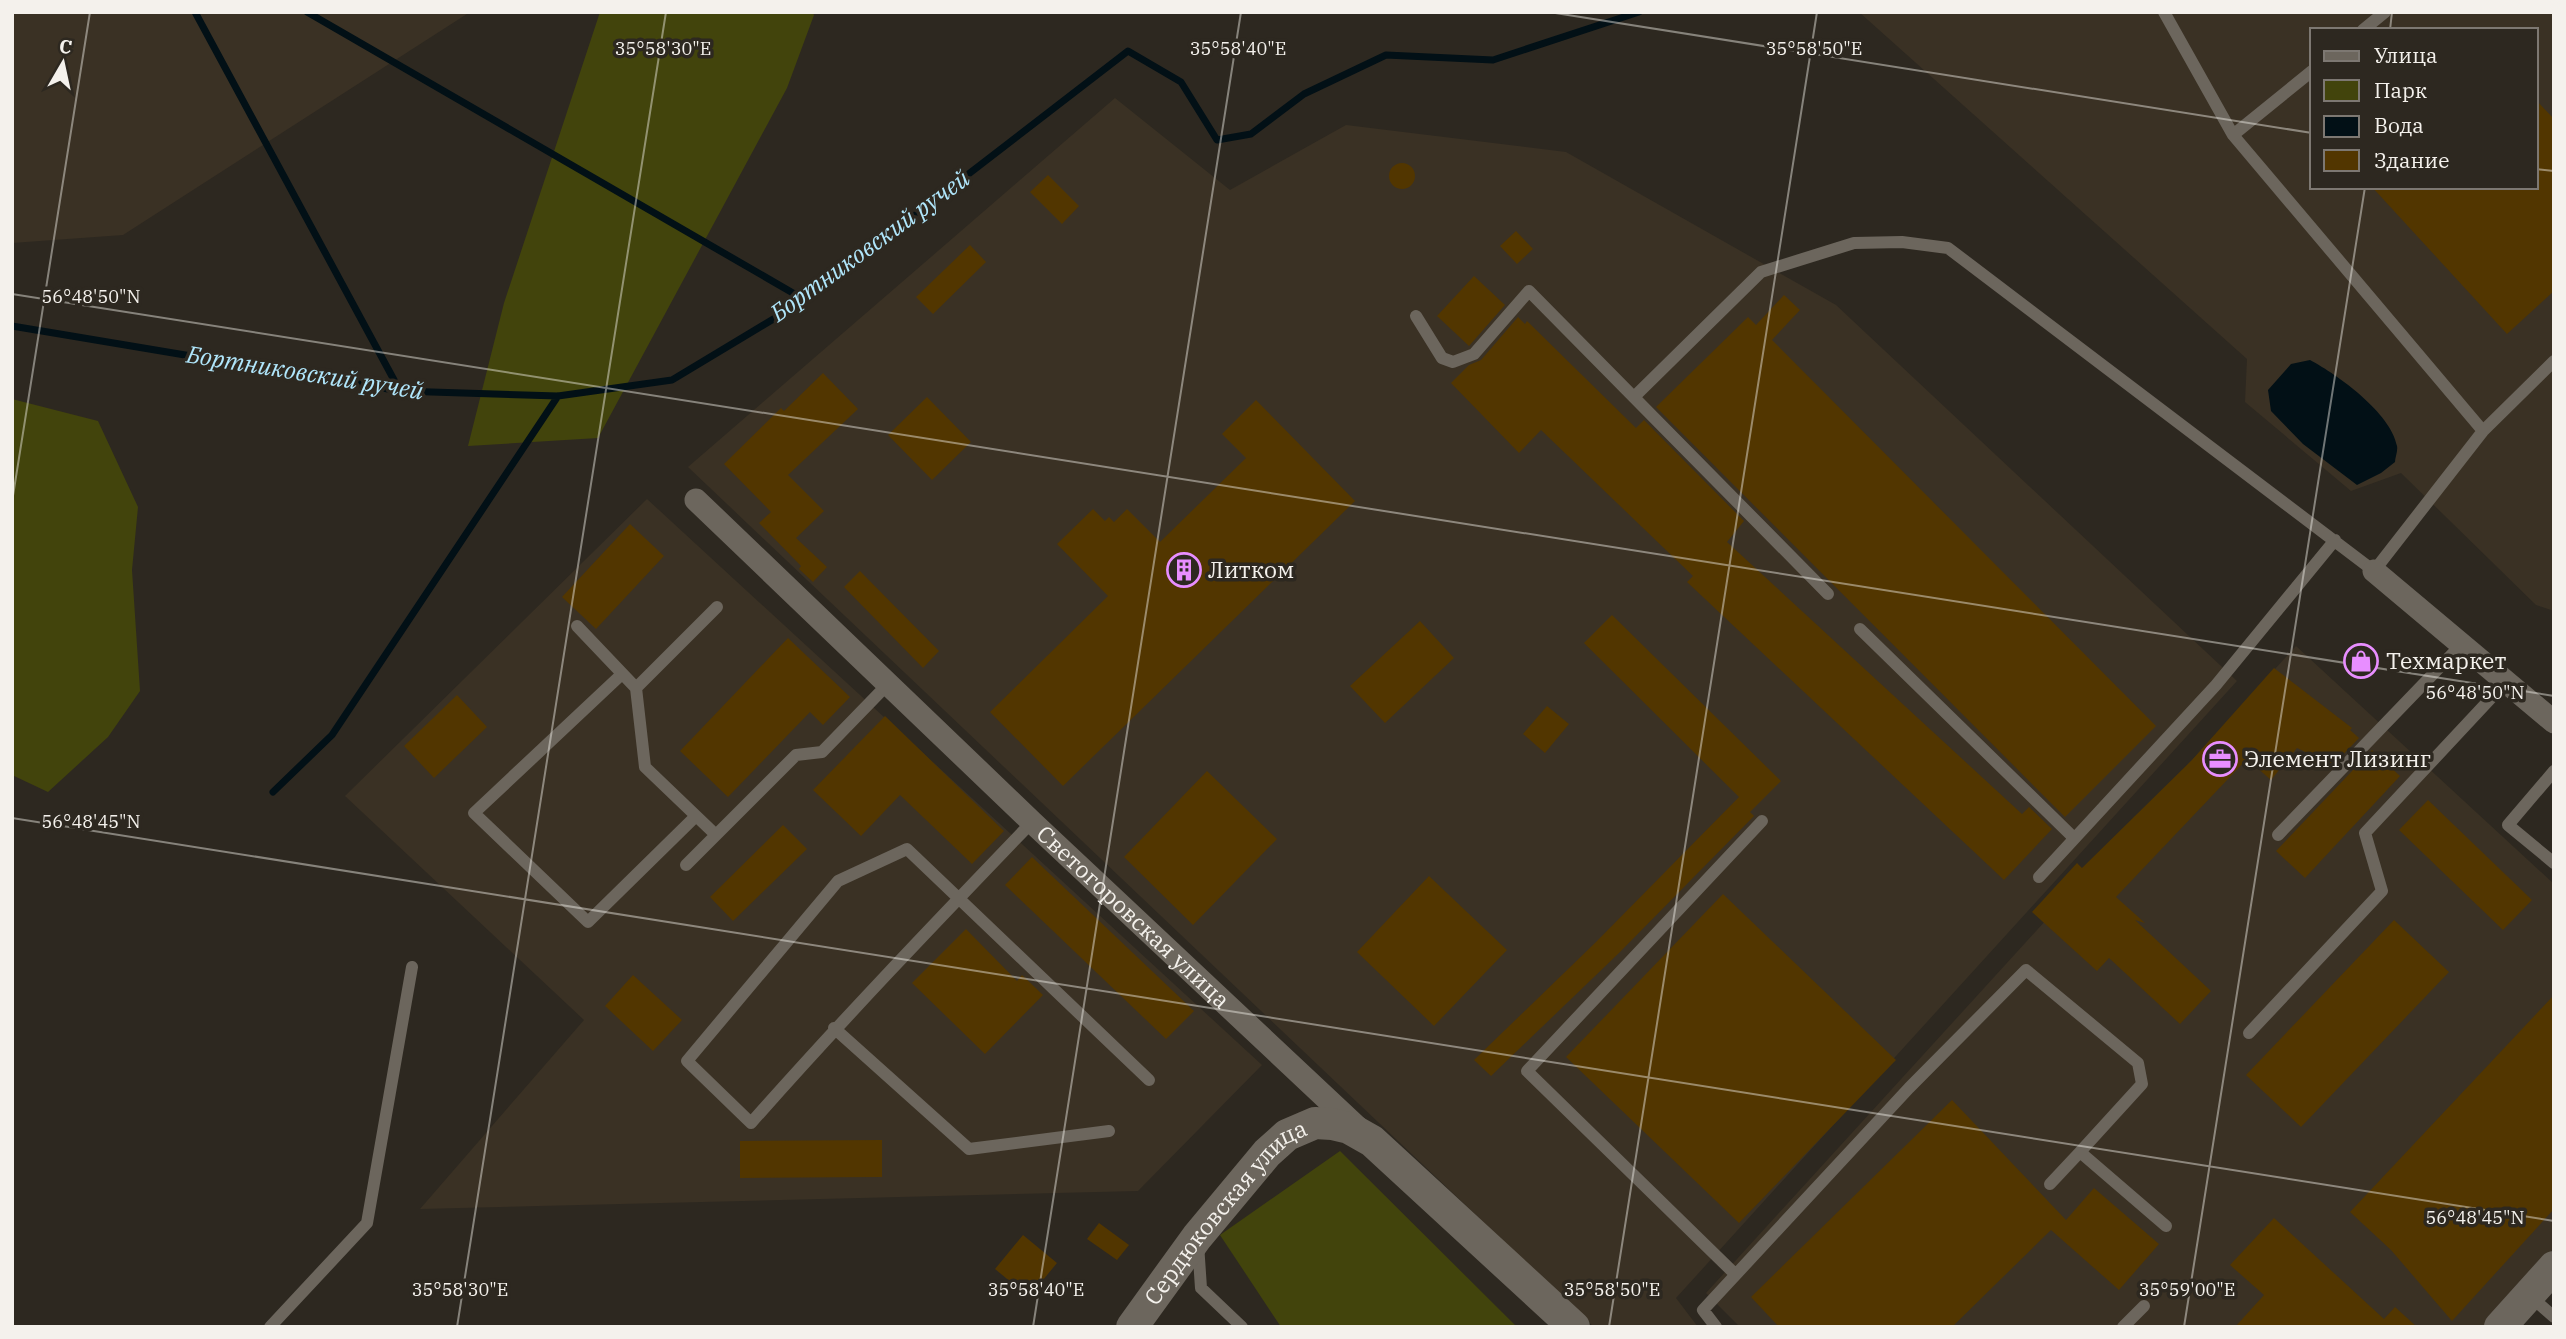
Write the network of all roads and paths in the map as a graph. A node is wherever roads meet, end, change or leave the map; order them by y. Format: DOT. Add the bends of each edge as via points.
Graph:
graph roads {
  1 [pos="2164,12"];
  2 [pos="2385,12"];
  3 [pos="2365,28"];
  4 [pos="2310,73"];
  5 [pos="2233,135"];
  6 [pos="1416,316"];
  7 [pos="2554,361"];
  8 [pos="1636,396"];
  9 [pos="2483,431"];
  10 [pos="696,500"];
  11 [pos="2335,540"];
  12 [pos="2374,571"];
  13 [pos="1828,594"];
  14 [pos="717,607"];
  15 [pos="577,626"];
  16 [pos="1860,629"];
  17 [pos="2462,644"];
  18 [pos="622,674"];
  19 [pos="2506,682"];
  20 [pos="888,684"];
  21 [pos="636,688"];
  22 [pos="2554,722"];
  23 [pos="2554,771"];
  24 [pos="695,816"];
  25 [pos="1762,821"];
  26 [pos="1032,822"];
  27 [pos="716,835"];
  28 [pos="2278,835"];
  29 [pos="2074,838"];
  30 [pos="2554,863"];
  31 [pos="686,865"];
  32 [pos="2039,877"];
  33 [pos="958,898"];
  34 [pos="412,967"];
  35 [pos="834,1028"];
  36 [pos="2249,1033"];
  37 [pos="1149,1080"];
  38 [pos="1109,1131"];
  39 [pos="1372,1141"];
  40 [pos="2080,1152"];
  41 [pos="2050,1184"];
  42 [pos="2166,1226"];
  43 [pos="1197,1237"];
  44 [pos="2554,1267"];
  45 [pos="1735,1274"];
  46 [pos="2529,1294"];
  47 [pos="2144,1306"];
  48 [pos="2554,1317"];
  49 [pos="270,1327"];
  50 [pos="1132,1327"];
  51 [pos="1242,1327"];
  52 [pos="1574,1327"];
  53 [pos="1716,1327"];
  54 [pos="2123,1327"];
  55 [pos="2500,1327"];
  1 -- 5 [label="lane"];
  2 -- 3 [label="lane"];
  4 -- 5 [label="lane"];
  5 -- 9 [label="lane"];
  6 -- 8 [label="lane" via="1442,358 1453,362 1474,354 1529,290"];
  7 -- 9 [label="lane"];
  8 -- 11 [label="lane" via="1761,272 1854,243 1902,242 1948,248"];
  8 -- 13 [label="lane"];
  9 -- 12 [label="lane"];
  10 -- 20 [label="street, Светогоровская улица"];
  11 -- 12 [label="lane"];
  11 -- 29 [label="lane" via="2216,685"];
  12 -- 17 [label="street"];
  14 -- 21 [label="lane"];
  15 -- 18 [label="lane"];
  16 -- 29 [label="lane"];
  17 -- 19 [label="street"];
  17 -- 28 [label="lane"];
  18 -- 21 [label="lane"];
  18 -- 24 [label="lane" via="474,813 588,922"];
  19 -- 22 [label="street"];
  19 -- 36 [label="lane" via="2365,833 2382,891"];
  20 -- 26 [label="street, Светогоровская улица"];
  20 -- 27 [label="lane" via="822,752 796,755"];
  21 -- 24 [label="lane" via="645,767"];
  23 -- 30 [label="lane" via="2508,825"];
  24 -- 27 [label="lane"];
  25 -- 45 [label="lane" via="1527,1071"];
  26 -- 33 [label="lane"];
  26 -- 39 [label="street, Светогоровская улица"];
  27 -- 31 [label="lane"];
  29 -- 32 [label="lane"];
  33 -- 35 [label="lane"];
  33 -- 35 [label="lane" via="907,849 838,881 687,1061 751,1123"];
  33 -- 37 [label="lane"];
  34 -- 49 [label="lane" via="367,1223"];
  35 -- 38 [label="lane" via="969,1149"];
  39 -- 43 [label="street, Сердюковская улица" via="1332,1124 1315,1123 1287,1135"];
  39 -- 52 [label="street, Светогоровская улица"];
  40 -- 41 [label="lane"];
  40 -- 42 [label="lane"];
  40 -- 45 [label="lane" via="2142,1084 2138,1063 2026,970"];
  43 -- 50 [label="street, Сердюковская улица"];
  43 -- 51 [label="lane" via="1201,1288"];
  44 -- 46 [label="street"];
  45 -- 53 [label="lane" via="1703,1310"];
  46 -- 48 [label="lane"];
  46 -- 55 [label="street"];
  47 -- 54 [label="lane"];
}
